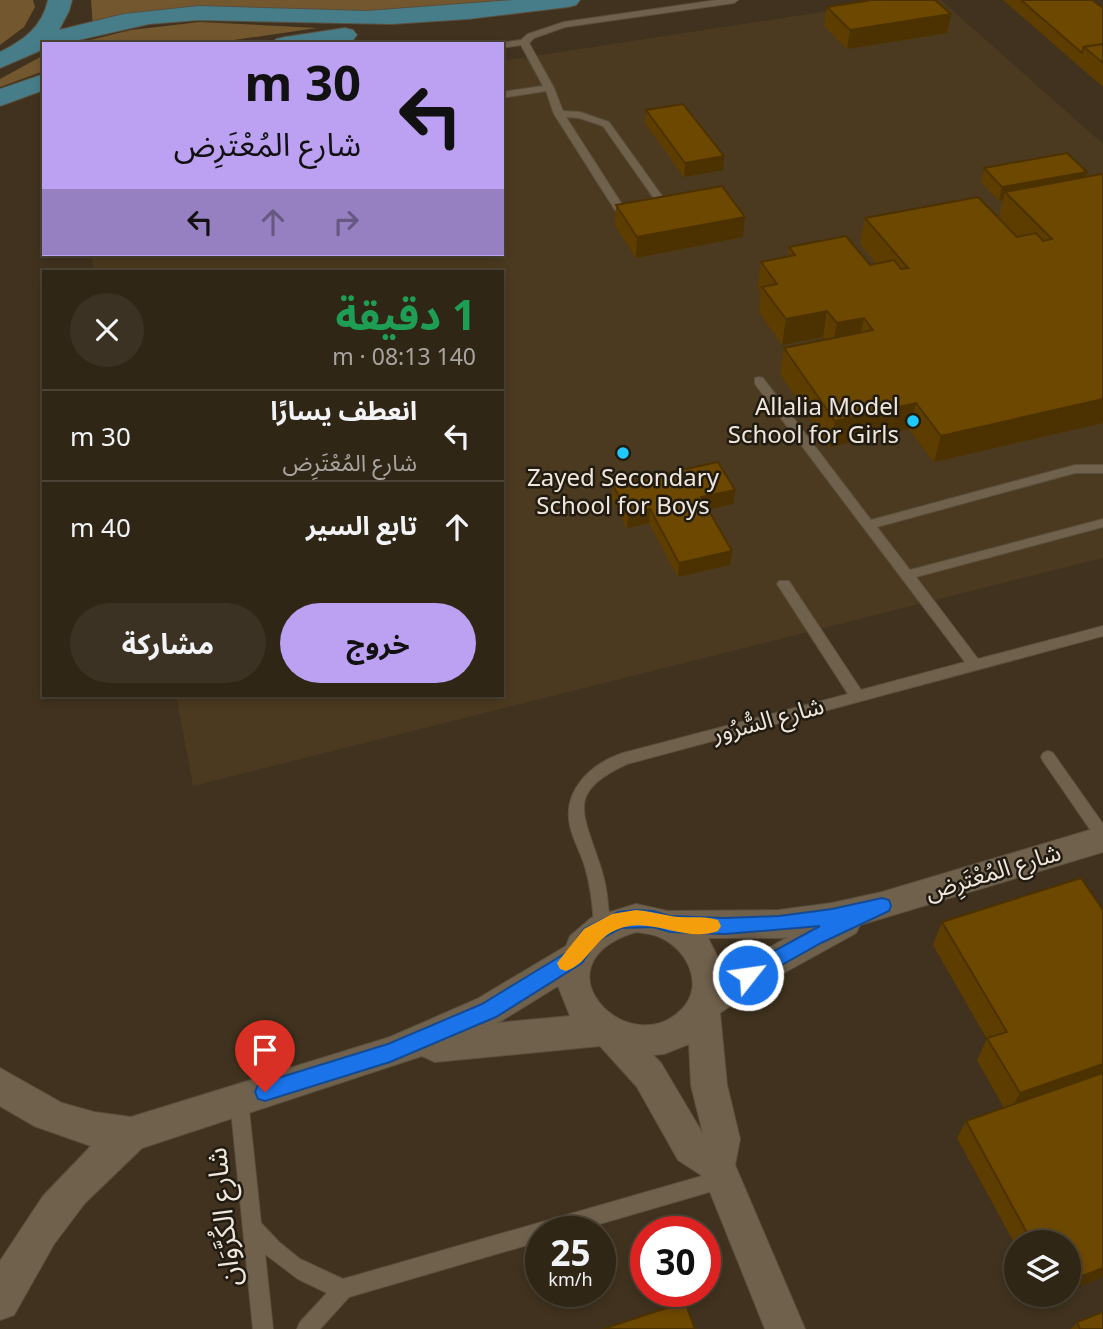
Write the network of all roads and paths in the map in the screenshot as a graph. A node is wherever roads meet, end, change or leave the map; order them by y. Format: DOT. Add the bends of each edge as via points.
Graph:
graph roads {
  1 [pos="60,0"];
  2 [pos="568,0"];
  3 [pos="734,0"];
  4 [pos="505,9"];
  5 [pos="42,42"];
  6 [pos="44,42"];
  7 [pos="299,42"];
  8 [pos="524,42"];
  9 [pos="504,46"];
  10 [pos="27,47"];
  11 [pos="0,61"];
  12 [pos="42,82"];
  13 [pos="549,88"];
  14 [pos="504,95"];
  15 [pos="0,98"];
  16 [pos="559,114"];
  17 [pos="759,381"];
  18 [pos="1103,469"];
  19 [pos="1103,523"];
  20 [pos="868,524"];
  21 [pos="907,575"];
  22 [pos="784,584"];
  23 [pos="1103,631"];
  24 [pos="975,665"];
  25 [pos="857,696"];
  26 [pos="1048,757"];
  27 [pos="1103,837"];
  28 [pos="882,906"];
  29 [pos="670,924"];
  30 [pos="602,927"];
  31 [pos="576,957"];
  32 [pos="704,1007"];
  33 [pos="609,1033"];
  34 [pos="390,1053"];
  35 [pos="0,1085"];
  36 [pos="239,1100"];
  37 [pos="131,1134"];
  38 [pos="720,1172"];
  39 [pos="253,1227"];
  40 [pos="343,1289"];
  41 [pos="0,1301"];
  42 [pos="263,1329"];
  43 [pos="307,1329"];
  44 [pos="785,1329"];
  1 -- 10 [label="main road" via="52,24"];
  2 -- 4 [label="main road"];
  3 -- 8 [label="lane" via="564,25"];
  4 -- 6 [label="main road" via="366,18 170,14 97,26"];
  4 -- 7 [label="main road"];
  5 -- 10 [label="main road"];
  8 -- 9 [label="lane"];
  8 -- 13 [label="lane"];
  10 -- 11 [label="main road"];
  12 -- 15 [label="main road"];
  13 -- 14 [label="lane"];
  13 -- 16 [label="lane"];
  16 -- 16 [label="lane" via="622,211 644,216 660,208 660,200 611,128 590,117"];
  17 -- 20 [label="lane"];
  18 -- 20 [label="lane" via="1075,469"];
  19 -- 21 [label="lane"];
  20 -- 21 [label="lane"];
  21 -- 24 [label="lane"];
  22 -- 25 [label="lane"];
  23 -- 24 [label="lane, شارع السُّرُور"];
  24 -- 25 [label="lane, شارع السُّرُور"];
  25 -- 30 [label="lane, شارع السُّرُور" via="600,768 589,778 576,814 598,883"];
  26 -- 27 [label="lane"];
  27 -- 28 [label="street, شارع المُعْتَرِض"];
  28 -- 29 [label="street, شارع المُعْتَرِض" via="779,924"];
  28 -- 32 [label="street, شارع المُعْتَرِض" via="792,949"];
  29 -- 30 [label="street" via="636,918"];
  29 -- 32 [label="street" via="691,939 705,959 709,989"];
  30 -- 31 [label="street"];
  31 -- 33 [label="street" via="575,997 592,1021"];
  31 -- 34 [label="street" via="489,1010"];
  32 -- 33 [label="street" via="693,1022 665,1038 639,1041"];
  32 -- 38 [label="street" via="709,1085 722,1139"];
  33 -- 34 [label="street" via="511,1036"];
  33 -- 38 [label="street" via="649,1075 691,1148"];
  34 -- 36 [label="street"];
  35 -- 37 [label="street" via="27,1106 58,1121"];
  36 -- 37 [label="street"];
  36 -- 39 [label="lane, شارع الكُرَّوَان"];
  37 -- 41 [label="street" via="68,1192 40,1227"];
  38 -- 40 [label="lane"];
  38 -- 44 [label="street"];
  39 -- 40 [label="lane" via="291,1266"];
  39 -- 42 [label="lane, شارع الكُرَّوَان"];
  40 -- 43 [label="lane"];
}
